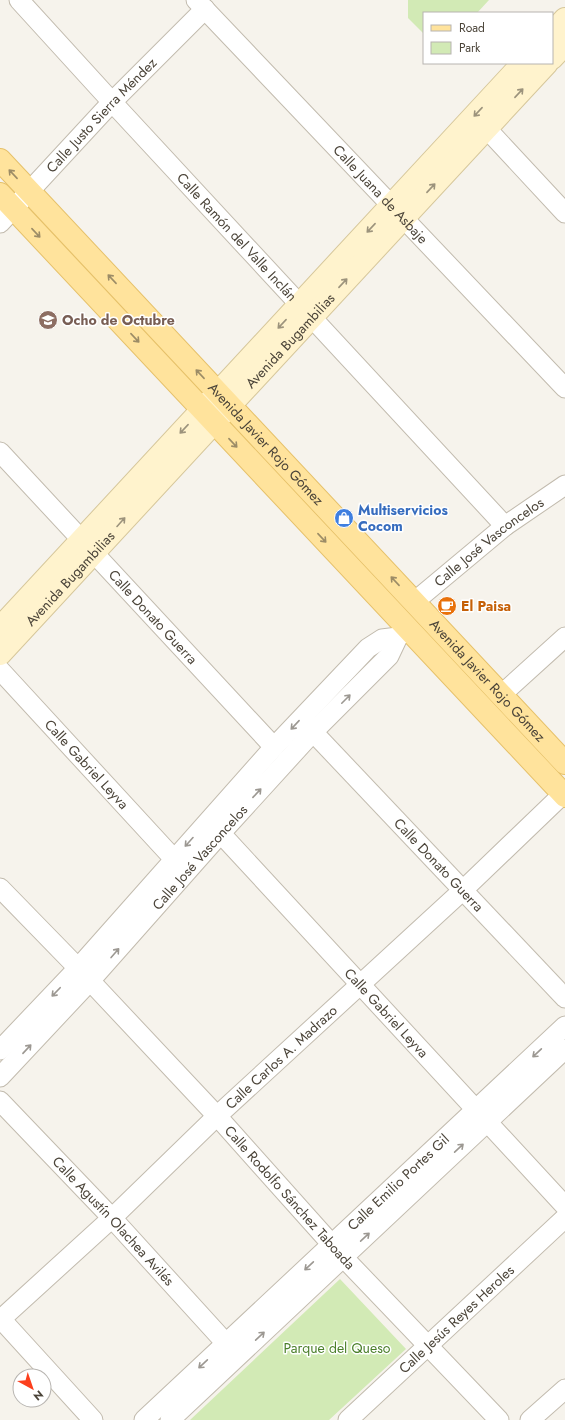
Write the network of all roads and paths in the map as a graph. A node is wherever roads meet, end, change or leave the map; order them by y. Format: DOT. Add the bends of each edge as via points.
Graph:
graph roads {
  1 [pos="19,0"];
  2 [pos="200,5"];
  3 [pos="565,19"];
  4 [pos="553,32"];
  5 [pos="565,44"];
  6 [pos="553,57"];
  7 [pos="522,64"];
  8 [pos="546,64"];
  9 [pos="112,102"];
  10 [pos="486,128"];
  11 [pos="0,160"];
  12 [pos="29,191"];
  13 [pos="5,209"];
  14 [pos="398,211"];
  15 [pos="565,213"];
  16 [pos="306,311"];
  17 [pos="565,388"];
  18 [pos="224,399"];
  19 [pos="208,416"];
  20 [pos="0,452"];
  21 [pos="565,485"];
  22 [pos="505,526"];
  23 [pos="88,546"];
  24 [pos="414,602"];
  25 [pos="0,628"];
  26 [pos="403,633"];
  27 [pos="565,637"];
  28 [pos="0,654"];
  29 [pos="0,670"];
  30 [pos="501,695"];
  31 [pos="313,732"];
  32 [pos="274,747"];
  33 [pos="565,763"];
  34 [pos="564,795"];
  35 [pos="215,826"];
  36 [pos="174,859"];
  37 [pos="0,888"];
  38 [pos="462,891"];
  39 [pos="84,975"];
  40 [pos="359,984"];
  41 [pos="565,998"];
  42 [pos="565,1026"];
  43 [pos="565,1049"];
  44 [pos="0,1050"];
  45 [pos="0,1077"];
  46 [pos="0,1101"];
  47 [pos="217,1116"];
  48 [pos="482,1116"];
  49 [pos="565,1206"];
  50 [pos="112,1218"];
  51 [pos="565,1218"];
  52 [pos="338,1250"];
  53 [pos="0,1319"];
  54 [pos="428,1346"];
  55 [pos="232,1350"];
  56 [pos="565,1389"];
  57 [pos="92,1420"];
  58 [pos="144,1420"];
  59 [pos="170,1420"];
  60 [pos="348,1420"];
  61 [pos="499,1420"];
  62 [pos="530,1420"];
  1 -- 9 [label="street, Calle Ramón del Valle Inclán"];
  2 -- 9 [label="street, Calle Justo Sierra Méndez"];
  2 -- 14 [label="street, Calle Juana de Asbaje"];
  3 -- 4 [label="main road"];
  5 -- 6 [label="main road"];
  7 -- 14 [label="main road, Avenida Bugambilias, one-way"];
  10 -- 8 [label="main road, Avenida Bugambilias, one-way"];
  9 -- 12 [label="street, Calle Justo Sierra Méndez"];
  9 -- 16 [label="street, Calle Ramón del Valle Inclán"];
  14 -- 10 [label="main road, Avenida Bugambilias, one-way"];
  10 -- 15 [label="street"];
  12 -- 11 [label="main road, Avenida Javier Rojo Gómez, one-way"];
  12 -- 13 [label="street, Calle Justo Sierra Méndez"];
  18 -- 12 [label="main road, Avenida Javier Rojo Gómez, one-way"];
  13 -- 19 [label="main road, Avenida Javier Rojo Gómez, one-way"];
  14 -- 16 [label="main road, Avenida Bugambilias"];
  14 -- 17 [label="street, Calle Juana de Asbaje"];
  16 -- 18 [label="main road, Avenida Bugambilias"];
  16 -- 22 [label="street, Calle Ramón del Valle Inclán"];
  18 -- 19 [label="main road, Avenida Bugambilias"];
  24 -- 18 [label="main road, Avenida Javier Rojo Gómez, one-way"];
  19 -- 23 [label="main road, Avenida Bugambilias"];
  19 -- 26 [label="main road, Avenida Javier Rojo Gómez, one-way"];
  20 -- 23 [label="street, Calle Donato Guerra"];
  21 -- 22 [label="street, Calle José Vasconcelos"];
  22 -- 24 [label="street, Calle José Vasconcelos"];
  23 -- 25 [label="main road, Avenida Bugambilias"];
  23 -- 28 [label="main road, Avenida Bugambilias"];
  23 -- 32 [label="street, Calle Donato Guerra"];
  24 -- 30 [label="main road, Avenida Javier Rojo Gómez"];
  31 -- 26 [label="street, Calle José Vasconcelos, one-way" via="389,656"];
  26 -- 32 [label="street, Calle José Vasconcelos, one-way" via="382,639 368,648"];
  26 -- 34 [label="main road, Avenida Javier Rojo Gómez"];
  27 -- 30 [label="street"];
  29 -- 36 [label="street, Calle Gabriel Leyva"];
  30 -- 33 [label="main road, Avenida Javier Rojo Gómez"];
  35 -- 31 [label="street, Calle José Vasconcelos, one-way"];
  31 -- 38 [label="street, Calle Donato Guerra"];
  32 -- 35 [label="street, Calle José Vasconcelos"];
  34 -- 38 [label="street, Calle Carlos A. Madrazo"];
  35 -- 36 [label="street, Calle José Vasconcelos, one-way"];
  39 -- 35 [label="street, Calle José Vasconcelos, one-way"];
  35 -- 40 [label="street, Calle Gabriel Leyva"];
  36 -- 39 [label="street, Calle José Vasconcelos"];
  37 -- 39 [label="street, Calle Rodolfo Sánchez Taboada"];
  38 -- 40 [label="street, Calle Carlos A. Madrazo"];
  38 -- 41 [label="street, Calle Donato Guerra"];
  39 -- 44 [label="street, Calle José Vasconcelos, one-way"];
  45 -- 39 [label="street, Calle José Vasconcelos, one-way"];
  39 -- 47 [label="street, Calle Rodolfo Sánchez Taboada"];
  40 -- 47 [label="street, Calle Carlos A. Madrazo"];
  40 -- 48 [label="street, Calle Gabriel Leyva"];
  42 -- 48 [label="street, Calle Emilio Portes Gil, one-way"];
  43 -- 48 [label="street, Calle Emilio Portes Gil"];
  46 -- 50 [label="street, Calle Agustín Olachea Avilés"];
  47 -- 50 [label="street, Calle Carlos A. Madrazo"];
  47 -- 52 [label="street, Calle Rodolfo Sánchez Taboada"];
  48 -- 49 [label="street, Calle Gabriel Leyva"];
  48 -- 52 [label="street, Calle Emilio Portes Gil"];
  50 -- 53 [label="street, Calle Carlos A. Madrazo"];
  50 -- 55 [label="street, Calle Agustín Olachea Avilés"];
  51 -- 54 [label="street, Calle Jesús Reyes Heroles"];
  52 -- 54 [label="street, Calle Rodolfo Sánchez Taboada"];
  52 -- 55 [label="street, Calle Emilio Portes Gil"];
  53 -- 57 [label="street"];
  54 -- 60 [label="street, Calle Jesús Reyes Heroles"];
  54 -- 61 [label="street, Calle Rodolfo Sánchez Taboada"];
  55 -- 58 [label="street, Calle Emilio Portes Gil, one-way"];
  55 -- 59 [label="street, Calle Emilio Portes Gil"];
  56 -- 62 [label="street"];
}
